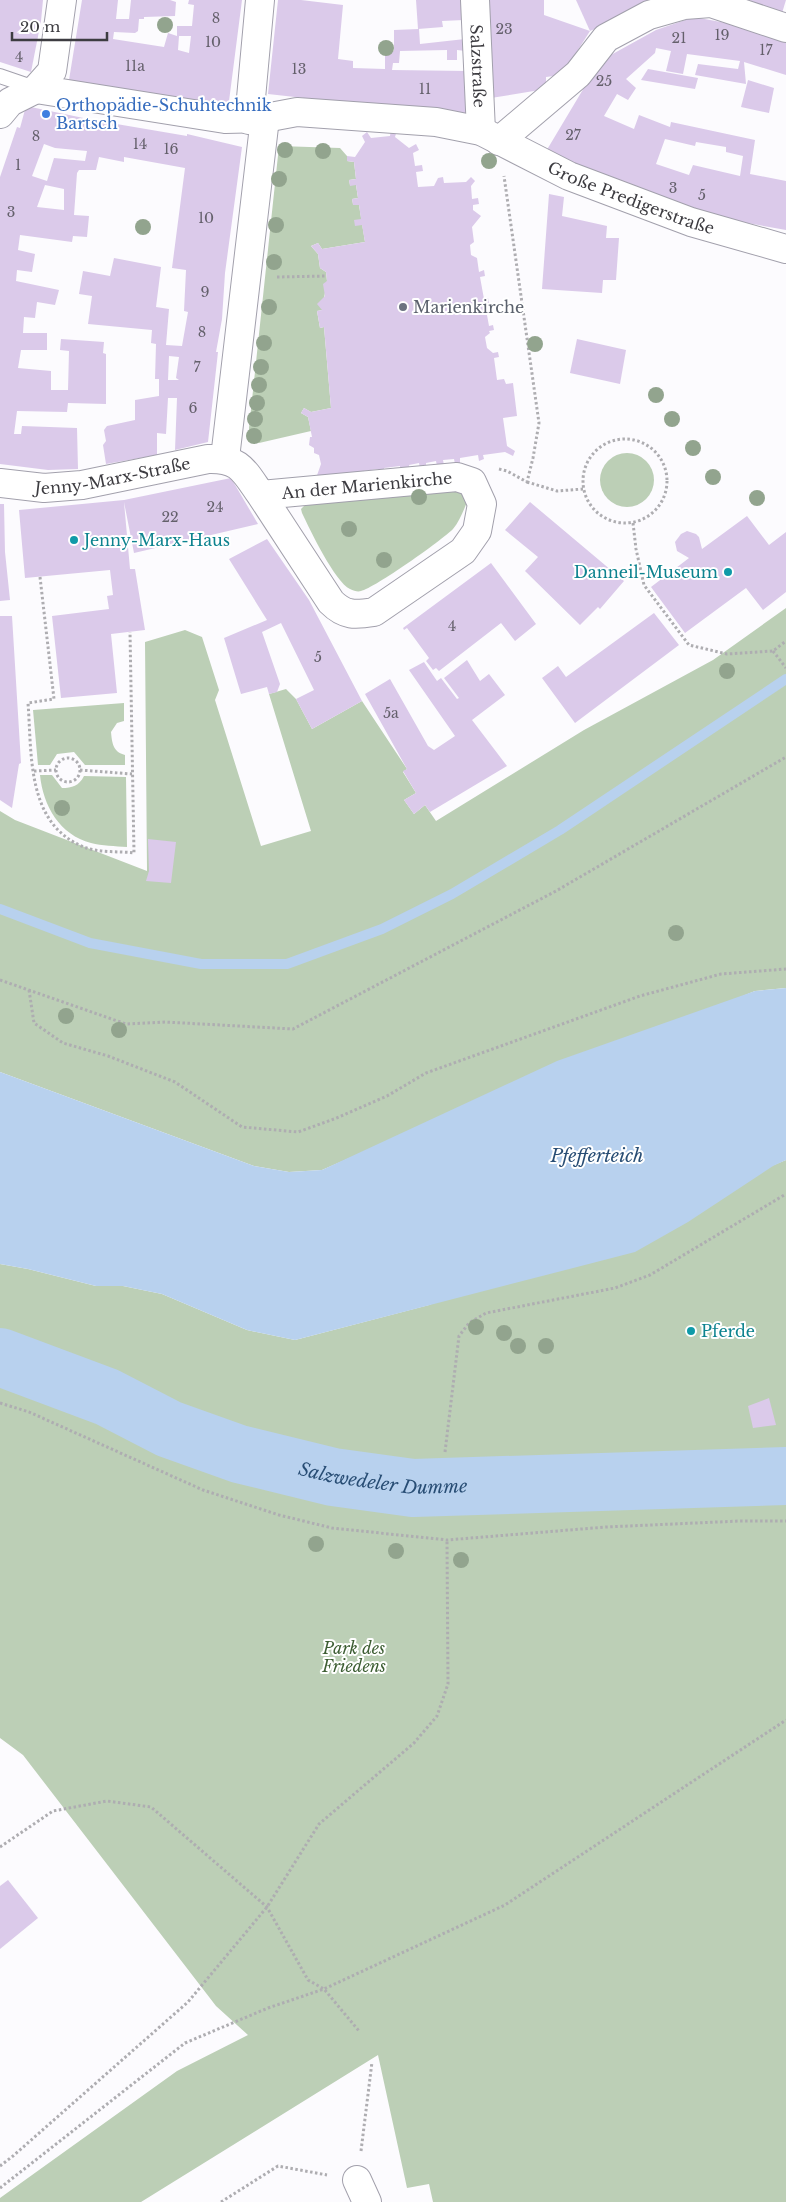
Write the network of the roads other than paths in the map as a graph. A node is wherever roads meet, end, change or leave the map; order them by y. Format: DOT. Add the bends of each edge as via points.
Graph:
graph roads {
  1 [pos="62,0"];
  2 [pos="260,0"];
  3 [pos="475,0"];
  4 [pos="712,2"];
  5 [pos="786,28"];
  6 [pos="0,76"];
  7 [pos="36,89"];
  8 [pos="0,114"];
  9 [pos="257,119"];
  10 [pos="490,136"];
  11 [pos="786,248"];
  12 [pos="225,458"];
  13 [pos="0,483"];
  14 [pos="261,495"];
  1 -- 7 [label="street" via="52,71"];
  2 -- 9 [label="street"];
  3 -- 10 [label="street, Salzstraße"];
  4 -- 5 [label="street"];
  4 -- 10 [label="street" via="684,5 649,15 606,38 578,74"];
  6 -- 7 [label="lane"];
  7 -- 8 [label="street" via="10,102"];
  7 -- 9 [label="street" via="225,119"];
  9 -- 10 [label="street" via="297,112 436,122"];
  9 -- 12 [label="street" via="245,277"];
  10 -- 11 [label="street, Große Predigerstraße" via="569,176 691,222"];
  12 -- 13 [label="street, Jenny-Marx-Straße" via="82,485 44,488"];
  12 -- 14 [label="street, An der Marienkirche" via="238,465"];
  14 -- 14 [label="street, An der Marienkirche" via="331,602 341,612 357,615 374,612 463,551 477,531 482,504 472,482 456,476"];
}
